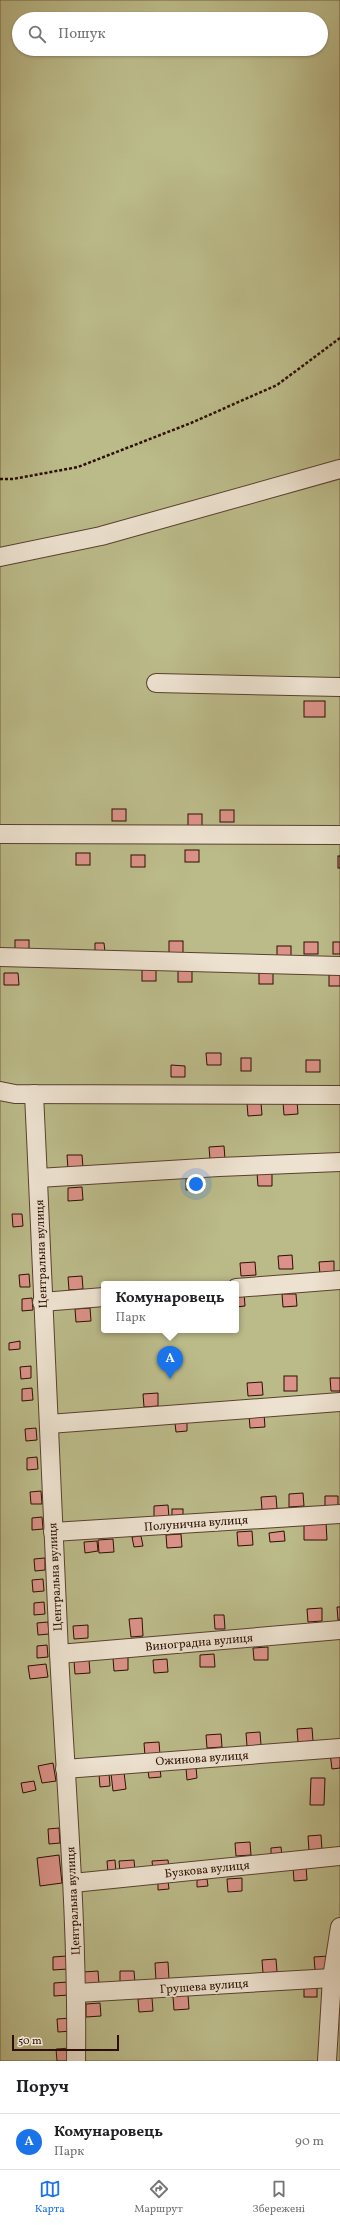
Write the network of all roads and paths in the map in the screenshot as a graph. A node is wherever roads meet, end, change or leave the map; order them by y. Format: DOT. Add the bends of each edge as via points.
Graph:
graph roads {
  1 [pos="340,338"];
  2 [pos="340,469"];
  3 [pos="0,479"];
  4 [pos="0,557"];
  5 [pos="156,683"];
  6 [pos="340,686"];
  7 [pos="0,834"];
  8 [pos="340,835"];
  9 [pos="0,957"];
  10 [pos="340,966"];
  11 [pos="7,1092"];
  12 [pos="34,1094"];
  13 [pos="340,1095"];
  14 [pos="0,1104"];
  15 [pos="340,1162"];
  16 [pos="38,1178"];
  17 [pos="340,1280"];
  18 [pos="239,1288"];
  19 [pos="101,1297"];
  20 [pos="42,1302"];
  21 [pos="340,1402"];
  22 [pos="49,1424"];
  23 [pos="340,1514"];
  24 [pos="53,1532"];
  25 [pos="340,1630"];
  26 [pos="59,1654"];
  27 [pos="340,1748"];
  28 [pos="65,1769"];
  29 [pos="340,1856"];
  30 [pos="73,1883"];
  31 [pos="340,1927"];
  32 [pos="332,1978"];
  33 [pos="77,1993"];
  34 [pos="76,2061"];
  35 [pos="327,2061"];
  1 -- 3 [label="path" via="277,385 191,423 78,467"];
  2 -- 4 [label="lane" via="100,536"];
  5 -- 6 [label="lane"];
  7 -- 8 [label="lane"];
  9 -- 10 [label="lane"];
  11 -- 12 [label="lane"];
  11 -- 14 [label="lane"];
  12 -- 13 [label="lane"];
  12 -- 16 [label="lane, Центральна вулиця"];
  15 -- 16 [label="lane"];
  16 -- 20 [label="lane, Центральна вулиця"];
  17 -- 18 [label="lane"];
  19 -- 20 [label="lane"];
  20 -- 22 [label="lane, Центральна вулиця"];
  21 -- 22 [label="lane"];
  22 -- 24 [label="lane, Центральна вулиця"];
  23 -- 24 [label="lane, Полунична вулиця"];
  24 -- 26 [label="lane, Центральна вулиця"];
  25 -- 26 [label="lane, Виноградна вулиця"];
  26 -- 28 [label="lane, Центральна вулиця"];
  27 -- 28 [label="lane, Ожинова вулиця"];
  28 -- 30 [label="lane, Центральна вулиця"];
  29 -- 30 [label="lane, Бузкова вулиця"];
  30 -- 33 [label="lane, Центральна вулиця"];
  31 -- 32 [label="lane"];
  32 -- 33 [label="lane, Грушева вулиця"];
  32 -- 35 [label="lane"];
  33 -- 34 [label="lane, Центральна вулиця"];
}
